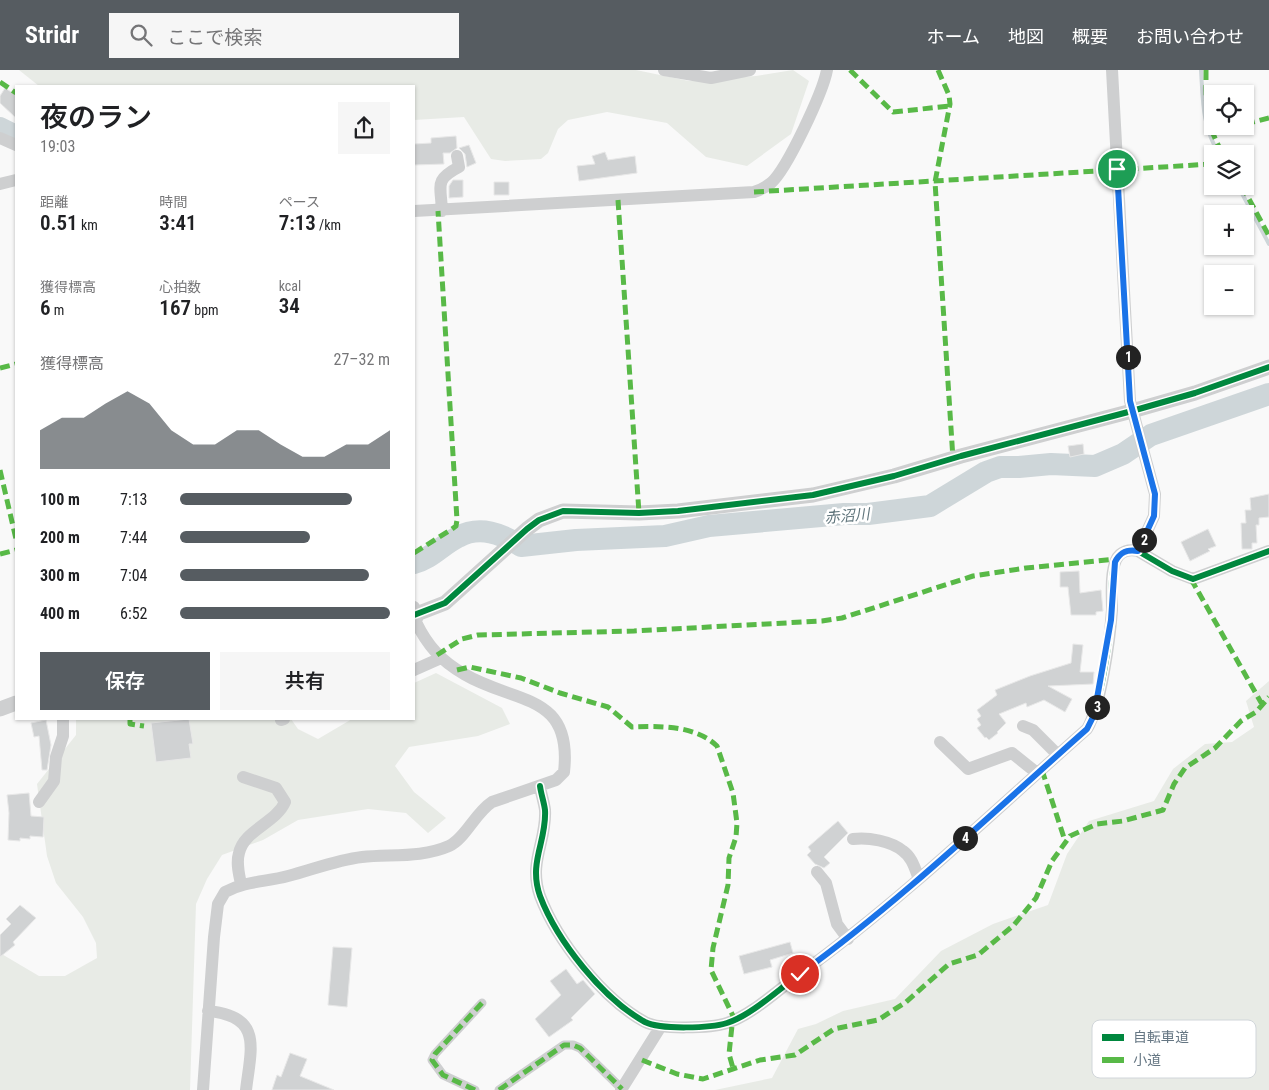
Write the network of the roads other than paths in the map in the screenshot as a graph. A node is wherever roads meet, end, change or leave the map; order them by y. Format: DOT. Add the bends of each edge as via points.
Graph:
graph roads {
  1 [pos="664,70"];
  2 [pos="750,70"];
  3 [pos="827,70"];
  4 [pos="1112,70"];
  5 [pos="0,138"];
  6 [pos="15,145"];
  7 [pos="457,156"];
  8 [pos="15,180"];
  9 [pos="0,184"];
  10 [pos="415,210"];
  11 [pos="442,210"];
  12 [pos="1269,367"];
  13 [pos="1132,411"];
  14 [pos="1138,551"];
  15 [pos="1269,551"];
  16 [pos="415,612"];
  17 [pos="441,658"];
  18 [pos="415,670"];
  19 [pos="15,703"];
  20 [pos="0,709"];
  21 [pos="63,720"];
  22 [pos="1023,726"];
  23 [pos="940,742"];
  24 [pos="1058,754"];
  25 [pos="1037,773"];
  26 [pos="243,777"];
  27 [pos="540,786"];
  28 [pos="39,802"];
  29 [pos="853,839"];
  30 [pos="817,872"];
  31 [pos="919,879"];
  32 [pos="241,884"];
  33 [pos="848,939"];
  34 [pos="482,1003"];
  35 [pos="208,1011"];
  36 [pos="661,1026"];
  37 [pos="203,1090"];
  38 [pos="246,1090"];
  39 [pos="475,1090"];
  40 [pos="499,1090"];
  41 [pos="621,1090"];
  1 -- 2 [label="street" via="711,78"];
  3 -- 11 [label="street" via="821,94 787,159 771,183 754,192"];
  4 -- 13 [label="street"];
  5 -- 6 [label="street"];
  7 -- 11 [label="street" via="459,167 443,175 441,180"];
  8 -- 9 [label="street"];
  10 -- 11 [label="street"];
  12 -- 13 [label="street"];
  13 -- 14 [label="street" via="1155,494 1154,516"];
  13 -- 16 [label="street" via="813,495 678,511 563,511 539,520 527,529 445,603"];
  14 -- 15 [label="street" via="1193,579"];
  14 -- 24 [label="street" via="1126,551 1115,562 1111,620 1094,715 1087,729"];
  16 -- 17 [label="street" via="424,640"];
  17 -- 18 [label="street"];
  17 -- 27 [label="street" via="465,675 534,703 558,722 566,748 564,772 556,780"];
  19 -- 20 [label="street"];
  21 -- 28 [label="street" via="54,781"];
  22 -- 24 [label="street" via="1033,730"];
  23 -- 25 [label="street" via="968,769 1012,753"];
  24 -- 25 [label="street"];
  25 -- 31 [label="street"];
  26 -- 32 [label="street" via="276,788 285,802 282,810 241,847 238,860"];
  27 -- 32 [label="street" via="482,808 450,846 409,855 334,862 286,877"];
  27 -- 36 [label="street" via="545,811 535,872 549,916 562,940 598,984 646,1022"];
  29 -- 31 [label="street" via="870,839 903,850 912,860"];
  30 -- 33 [label="street" via="826,883 837,924"];
  31 -- 33 [label="street"];
  32 -- 35 [label="street" via="224,892 218,904"];
  33 -- 36 [label="street" via="729,1022 716,1026"];
  34 -- 39 [label="street" via="432,1060 443,1075"];
  35 -- 37 [label="street"];
  35 -- 38 [label="street" via="239,1018 249,1029 252,1041"];
  36 -- 41 [label="street"];
  40 -- 41 [label="street" via="564,1045 569,1045 580,1048"];
}
